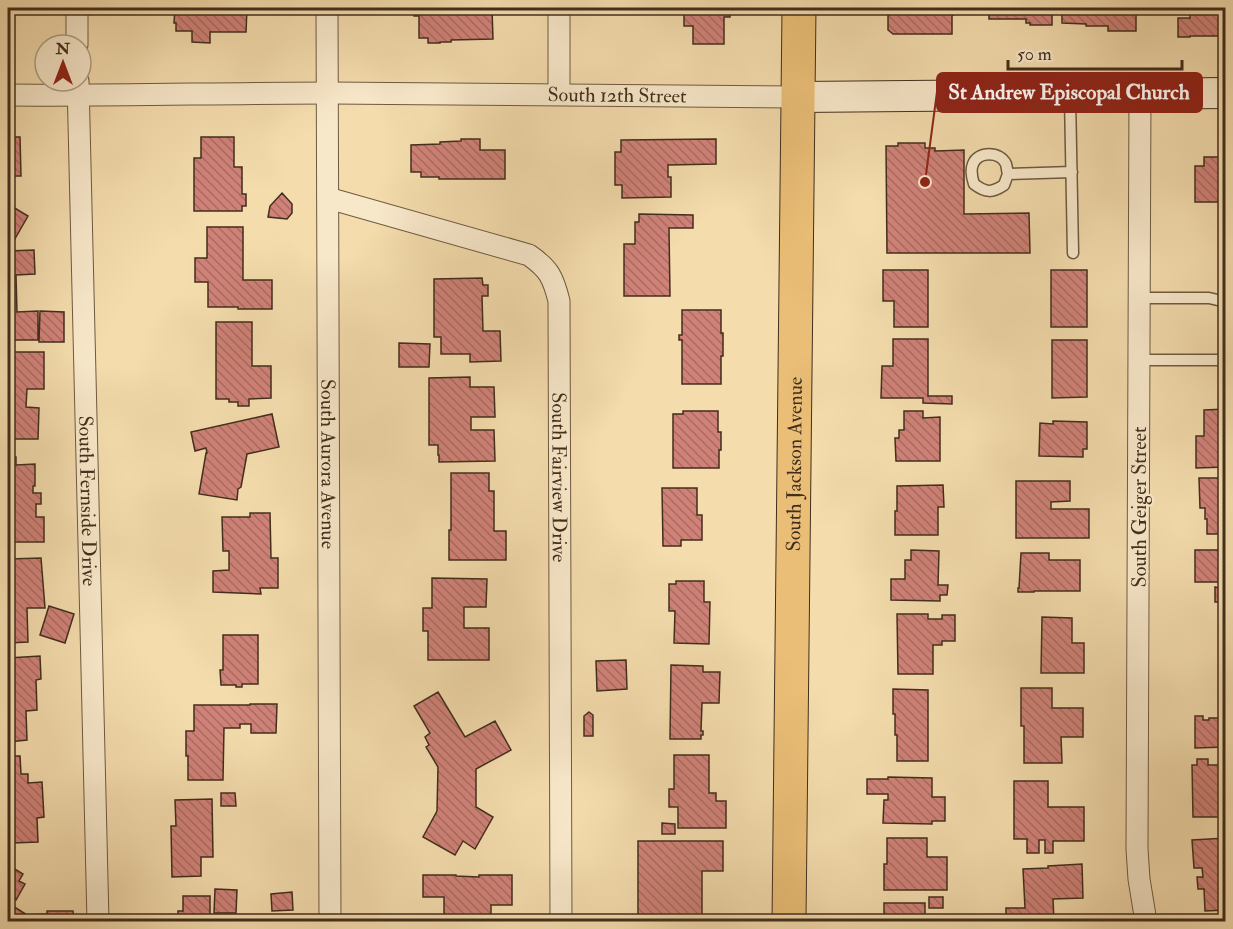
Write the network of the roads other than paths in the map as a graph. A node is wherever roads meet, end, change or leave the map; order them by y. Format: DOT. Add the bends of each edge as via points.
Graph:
graph roads {
  1 [pos="77,8"];
  2 [pos="327,8"];
  3 [pos="559,8"];
  4 [pos="799,8"];
  5 [pos="77,33"];
  6 [pos="93,88"];
  7 [pos="33,92"];
  8 [pos="78,93"];
  9 [pos="328,93"];
  10 [pos="558,93"];
  11 [pos="1140,93"];
  12 [pos="1226,93"];
  13 [pos="1070,94"];
  14 [pos="8,95"];
  15 [pos="799,97"];
  16 [pos="1072,172"];
  17 [pos="1008,174"];
  18 [pos="328,198"];
  19 [pos="1073,253"];
  20 [pos="1139,298"];
  21 [pos="1226,302"];
  22 [pos="1139,360"];
  23 [pos="1226,360"];
  24 [pos="98,921"];
  25 [pos="330,921"];
  26 [pos="561,921"];
  27 [pos="789,921"];
  28 [pos="1146,921"];
  1 -- 5 [label="street"];
  2 -- 9 [label="street, South Aurora Avenue"];
  3 -- 10 [label="street"];
  4 -- 15 [label="main road, South Jackson Avenue"];
  6 -- 9 [label="street, South 12th Street"];
  7 -- 14 [label="street, South 12th Street"];
  8 -- 24 [label="street, South Fernside Drive"];
  9 -- 10 [label="street, South 12th Street"];
  9 -- 18 [label="street, South Aurora Avenue"];
  10 -- 15 [label="street, South 12th Street"];
  11 -- 12 [label="main road, South 12th Street"];
  11 -- 13 [label="main road, South 12th Street"];
  11 -- 20 [label="street, South Geiger Street"];
  13 -- 15 [label="main road, South 12th Street"];
  13 -- 16 [label="lane"];
  15 -- 27 [label="main road, South Jackson Avenue"];
  16 -- 17 [label="lane"];
  16 -- 19 [label="lane"];
  18 -- 25 [label="street, South Aurora Avenue"];
  18 -- 26 [label="street, South Fairview Drive" via="529,255 542,264 555,283 559,301"];
  20 -- 21 [label="lane" via="1209,298"];
  20 -- 22 [label="street, South Geiger Street"];
  22 -- 23 [label="lane"];
  22 -- 28 [label="street, South Geiger Street" via="1137,849"];
}
